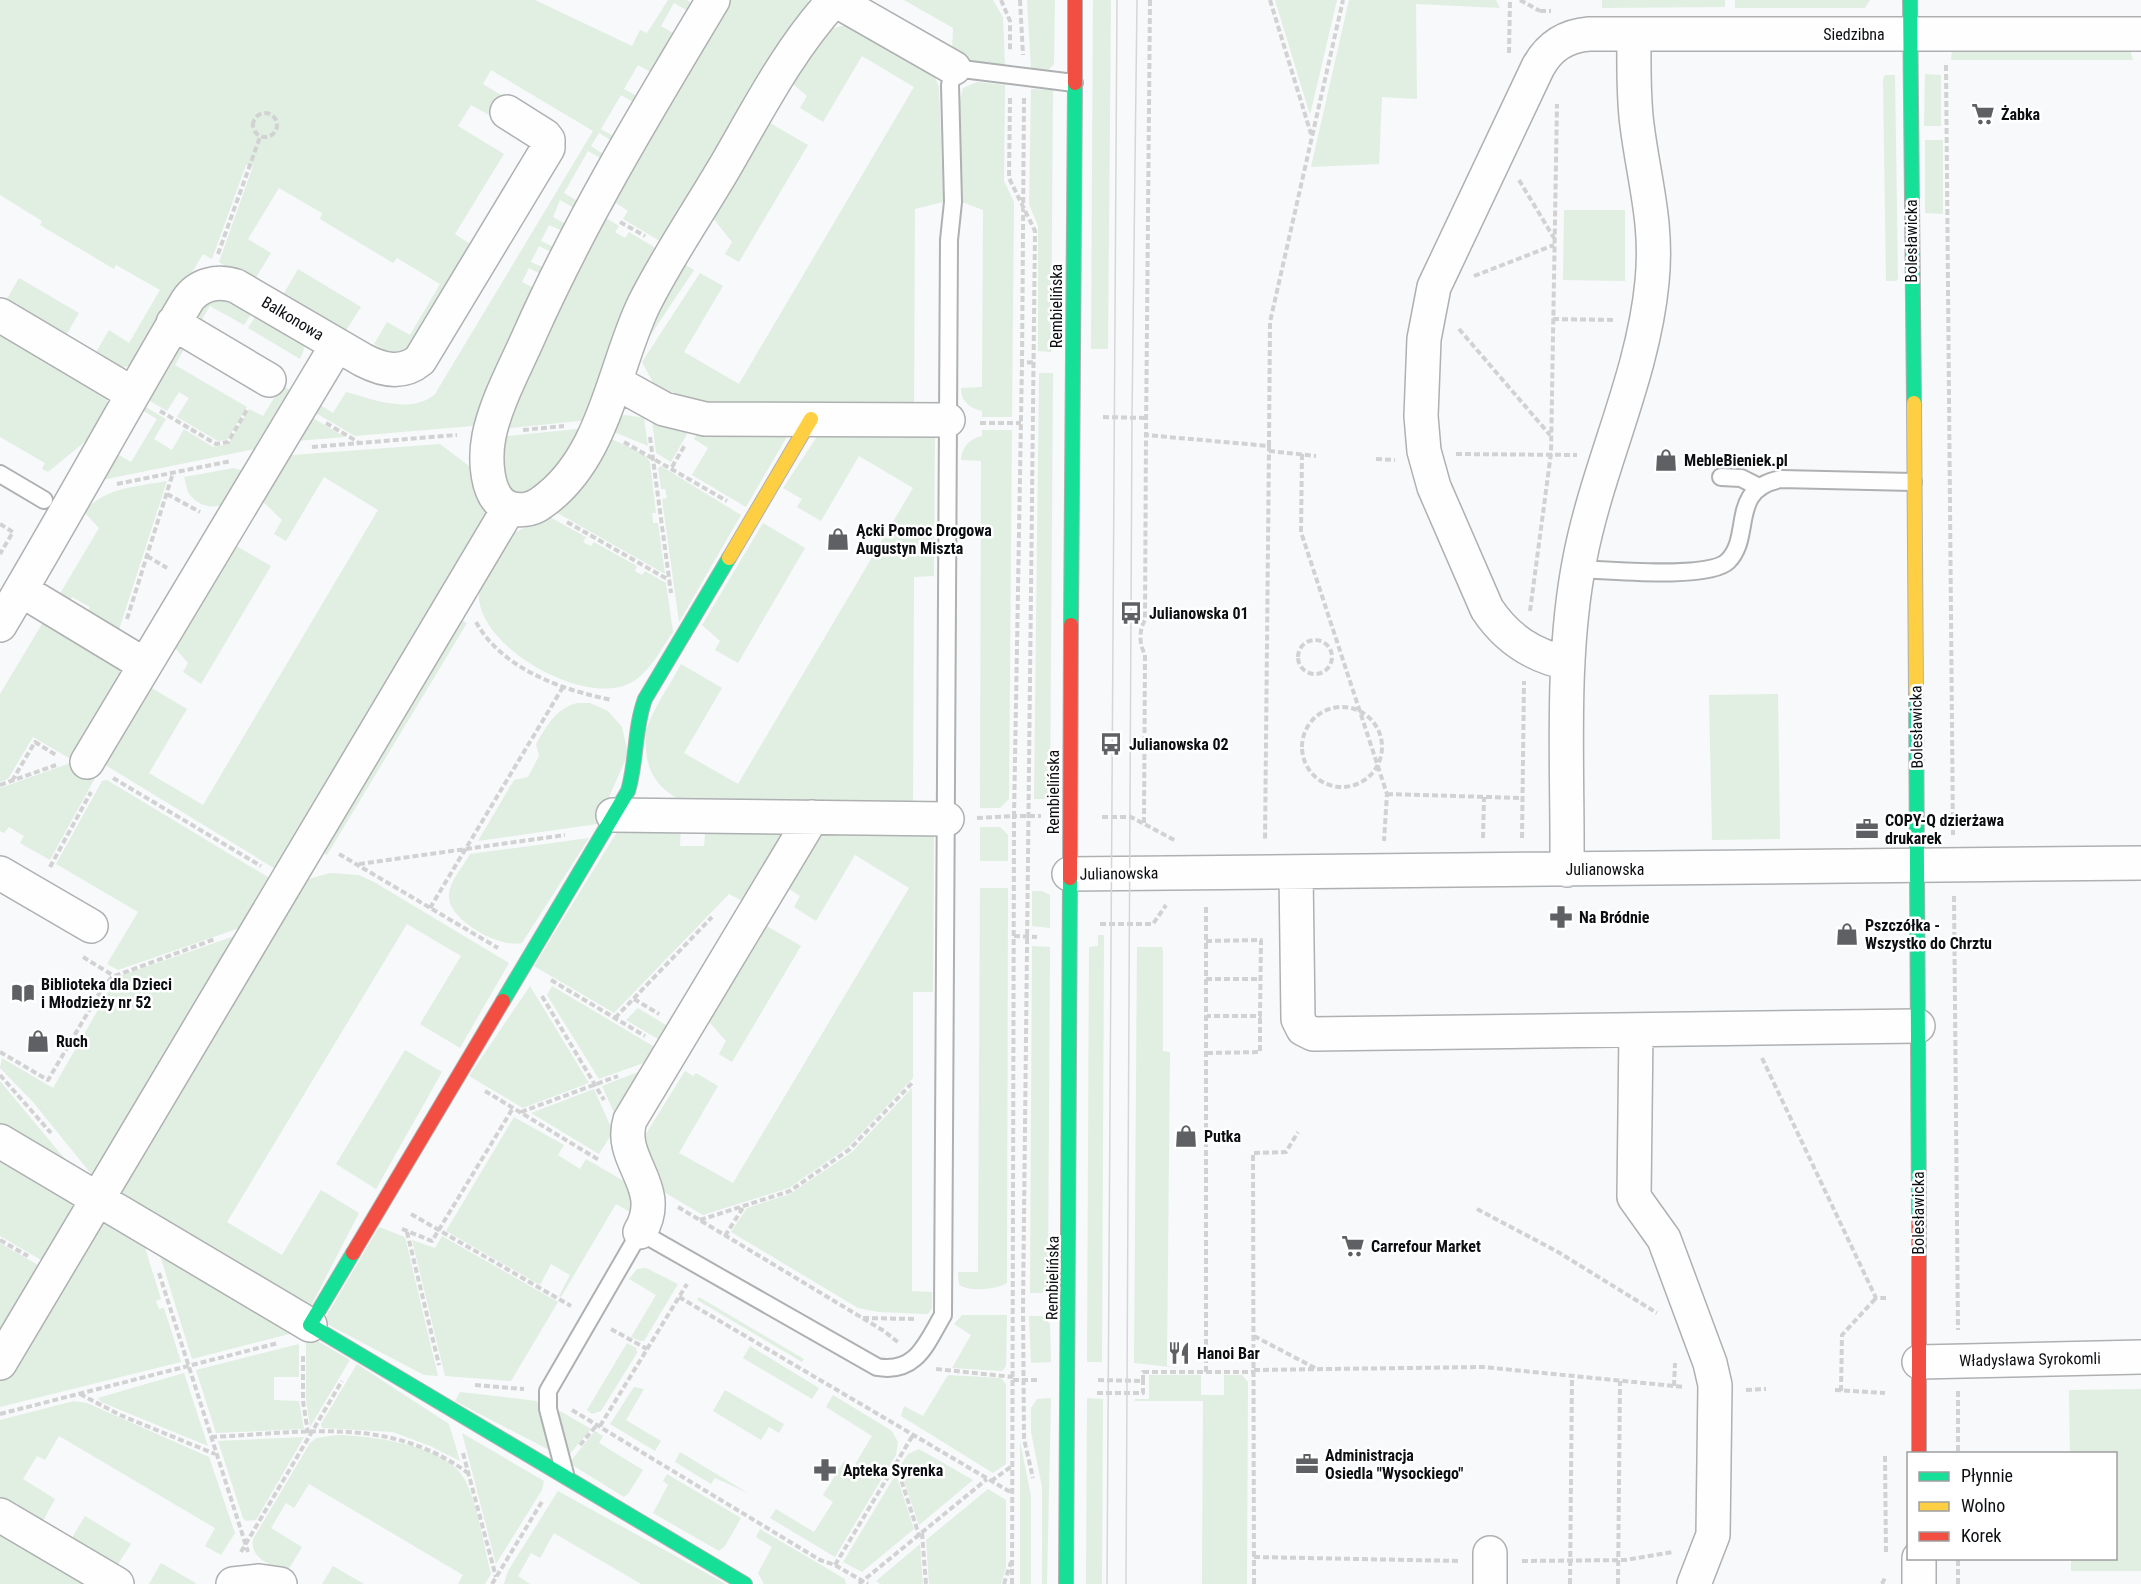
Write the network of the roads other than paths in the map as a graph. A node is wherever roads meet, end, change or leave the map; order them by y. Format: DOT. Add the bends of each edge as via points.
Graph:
graph roads {
  1 [pos="713,0"];
  2 [pos="834,0"];
  3 [pos="1075,0"];
  4 [pos="1910,0"];
  5 [pos="1634,34"];
  6 [pos="1926,34"];
  7 [pos="2141,34"];
  8 [pos="954,69"];
  9 [pos="1074,83"];
  10 [pos="507,112"];
  11 [pos="0,315"];
  12 [pos="173,323"];
  13 [pos="337,345"];
  14 [pos="269,380"];
  15 [pos="617,383"];
  16 [pos="132,394"];
  17 [pos="812,419"];
  18 [pos="948,421"];
  19 [pos="0,474"];
  20 [pos="1721,477"];
  21 [pos="1913,482"];
  22 [pos="1759,487"];
  23 [pos="44,500"];
  24 [pos="524,507"];
  25 [pos="1578,569"];
  26 [pos="15,582"];
  27 [pos="0,625"];
  28 [pos="131,656"];
  29 [pos="1568,663"];
  30 [pos="86,765"];
  31 [pos="812,818"];
  32 [pos="947,819"];
  33 [pos="609,822"];
  34 [pos="1568,858"];
  35 [pos="2141,863"];
  36 [pos="1918,867"];
  37 [pos="1296,872"];
  38 [pos="0,873"];
  39 [pos="1070,874"];
  40 [pos="91,926"];
  41 [pos="1918,1026"];
  42 [pos="1636,1030"];
  43 [pos="0,1141"];
  44 [pos="98,1199"];
  45 [pos="640,1232"];
  46 [pos="311,1331"];
  47 [pos="2141,1357"];
  48 [pos="1919,1362"];
  49 [pos="0,1363"];
  50 [pos="1919,1452"];
  51 [pos="562,1475"];
  52 [pos="0,1515"];
  53 [pos="1919,1560"];
  54 [pos="117,1584"];
  55 [pos="745,1584"];
  56 [pos="1066,1584"];
  57 [pos="1695,1584"];
  58 [pos="1919,1584"];
  1 -- 24 [label="street" via="592,205 538,317 489,434 488,462 498,500"];
  2 -- 8 [label="street"];
  2 -- 15 [label="street" via="793,51 674,254 639,316"];
  3 -- 9 [label="street, Rembielińska"];
  4 -- 6 [label="street, Bolesławicka"];
  5 -- 6 [label="street, Siedzibna"];
  5 -- 25 [label="street" via="1635,104 1650,194 1652,281 1646,320"];
  5 -- 29 [label="street, Siedzibna" via="1568,38 1543,58 1432,295 1424,339 1425,454 1434,487 1487,609 1498,625 1525,647 1540,656"];
  6 -- 7 [label="street, Siedzibna"];
  6 -- 21 [label="street, Bolesławicka"];
  8 -- 9 [label="lane"];
  8 -- 18 [label="lane" via="949,104 953,202 949,240"];
  9 -- 39 [label="street, Rembielińska"];
  10 -- 13 [label="street, Balkonowa" via="545,136 548,148 420,360 401,370 387,369"];
  11 -- 16 [label="street"];
  12 -- 13 [label="street, Balkonowa" via="189,298 207,286 223,283 236,286"];
  12 -- 14 [label="street"];
  12 -- 16 [label="street"];
  13 -- 28 [label="street" via="227,528"];
  15 -- 17 [label="street" via="674,412 705,419"];
  15 -- 24 [label="street" via="600,423 566,480"];
  16 -- 26 [label="street"];
  17 -- 18 [label="street"];
  17 -- 33 [label="street" via="642,706 635,730 633,778"];
  18 -- 32 [label="lane"];
  19 -- 23 [label="lane"];
  20 -- 22 [label="lane" via="1741,478"];
  21 -- 22 [label="lane" via="1781,479"];
  21 -- 36 [label="street, Bolesławicka"];
  22 -- 25 [label="lane" via="1748,504 1734,551 1719,566 1693,572"];
  24 -- 44 [label="street" via="473,569"];
  25 -- 29 [label="street"];
  26 -- 27 [label="street"];
  26 -- 28 [label="street"];
  28 -- 30 [label="street"];
  29 -- 34 [label="street"];
  31 -- 32 [label="street"];
  31 -- 33 [label="street"];
  31 -- 45 [label="street" via="632,1116 629,1144 647,1189 649,1208"];
  32 -- 45 [label="lane" via="945,1306 911,1362 883,1368 864,1362"];
  33 -- 46 [label="street"];
  34 -- 36 [label="street, Julianowska"];
  34 -- 37 [label="street, Julianowska"];
  35 -- 36 [label="street, Julianowska"];
  36 -- 41 [label="street, Bolesławicka"];
  37 -- 39 [label="street, Julianowska"];
  37 -- 42 [label="street" via="1298,1019 1300,1026 1310,1033"];
  38 -- 40 [label="street"];
  39 -- 56 [label="street, Rembielińska"];
  41 -- 42 [label="street"];
  41 -- 48 [label="street, Bolesławicka"];
  42 -- 57 [label="street" via="1634,1197 1664,1239 1710,1363 1715,1390 1713,1535"];
  43 -- 44 [label="street"];
  44 -- 46 [label="street"];
  44 -- 49 [label="street"];
  45 -- 51 [label="lane" via="548,1396"];
  46 -- 51 [label="street" via="358,1354"];
  47 -- 48 [label="street, Władysława Syrokomli"];
  48 -- 50 [label="street, Bolesławicka"];
  51 -- 55 [label="street"];
  52 -- 54 [label="street"];
  53 -- 58 [label="street"];
}
